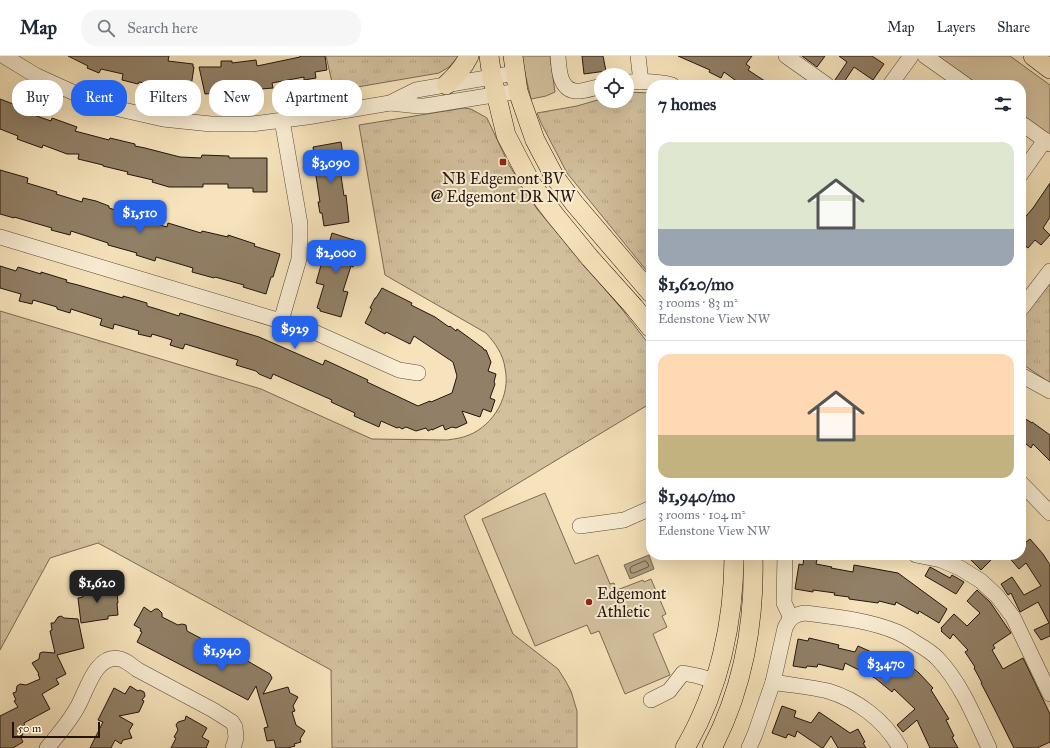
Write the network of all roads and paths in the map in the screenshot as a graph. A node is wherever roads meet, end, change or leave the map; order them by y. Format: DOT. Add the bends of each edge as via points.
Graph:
graph roads {
  1 [pos="4,56"];
  2 [pos="469,56"];
  3 [pos="489,56"];
  4 [pos="558,56"];
  5 [pos="638,56"];
  6 [pos="786,56"];
  7 [pos="911,56"];
  8 [pos="925,56"];
  9 [pos="1033,56"];
  10 [pos="1050,69"];
  11 [pos="516,73"];
  12 [pos="820,80"];
  13 [pos="894,80"];
  14 [pos="959,80"];
  15 [pos="634,82"];
  16 [pos="646,82"];
  17 [pos="446,85"];
  18 [pos="494,86"];
  19 [pos="594,87"];
  20 [pos="390,103"];
  21 [pos="282,120"];
  22 [pos="1026,127"];
  23 [pos="1048,142"];
  24 [pos="1026,168"];
  25 [pos="0,237"];
  26 [pos="1050,271"];
  27 [pos="646,287"];
  28 [pos="1026,302"];
  29 [pos="281,321"];
  30 [pos="646,322"];
  31 [pos="418,373"];
  32 [pos="1026,378"];
  33 [pos="1050,391"];
  34 [pos="1026,488"];
  35 [pos="646,510"];
  36 [pos="1050,513"];
  37 [pos="580,526"];
  38 [pos="734,560"];
  39 [pos="753,560"];
  40 [pos="785,560"];
  41 [pos="941,560"];
  42 [pos="791,618"];
  43 [pos="715,681"];
  44 [pos="773,682"];
  45 [pos="1050,694"];
  46 [pos="651,700"];
  47 [pos="47,748"];
  48 [pos="233,748"];
  49 [pos="685,748"];
  50 [pos="712,748"];
  51 [pos="749,748"];
  52 [pos="900,748"];
  53 [pos="989,748"];
  1 -- 21 [label="street" via="35,75 78,95 141,115 211,124 252,124"];
  2 -- 17 [label="main road" via="465,65"];
  3 -- 18 [label="main road"];
  4 -- 19 [label="street" via="559,72 566,87 576,91"];
  5 -- 15 [label="street"];
  6 -- 12 [label="street"];
  7 -- 13 [label="street"];
  8 -- 14 [label="street"];
  9 -- 10 [label="main road"];
  11 -- 18 [label="street"];
  11 -- 27 [label="main road" via="535,140 554,176"];
  15 -- 16 [label="street"];
  17 -- 18 [label="street"];
  17 -- 20 [label="street" via="416,90"];
  18 -- 20 [label="street" via="425,106"];
  18 -- 30 [label="main road" via="506,135 532,185 585,252"];
  20 -- 21 [label="street"];
  21 -- 29 [label="street" via="300,224 300,241 299,259"];
  22 -- 23 [label="street"];
  23 -- 24 [label="street"];
  25 -- 29 [label="street"];
  26 -- 28 [label="street"];
  29 -- 31 [label="street" via="312,331 399,370"];
  32 -- 33 [label="street"];
  34 -- 36 [label="street"];
  35 -- 37 [label="street" via="624,520"];
  38 -- 43 [label="main road" via="733,595 728,629"];
  39 -- 50 [label="main road" via="753,599 742,670 725,720"];
  40 -- 42 [label="street" via="784,603"];
  41 -- 45 [label="street" via="981,581 997,596 1013,617"];
  42 -- 44 [label="street" via="785,628"];
  42 -- 53 [label="street" via="805,613 880,625 899,632 937,658 951,676"];
  43 -- 46 [label="street" via="683,673 669,691"];
  43 -- 49 [label="main road" via="700,720"];
  44 -- 51 [label="street"];
  44 -- 52 [label="street" via="827,691 843,697 876,718 893,736"];
  47 -- 48 [label="street" via="77,707 98,666 104,661 116,658 232,722 236,738"];
}
